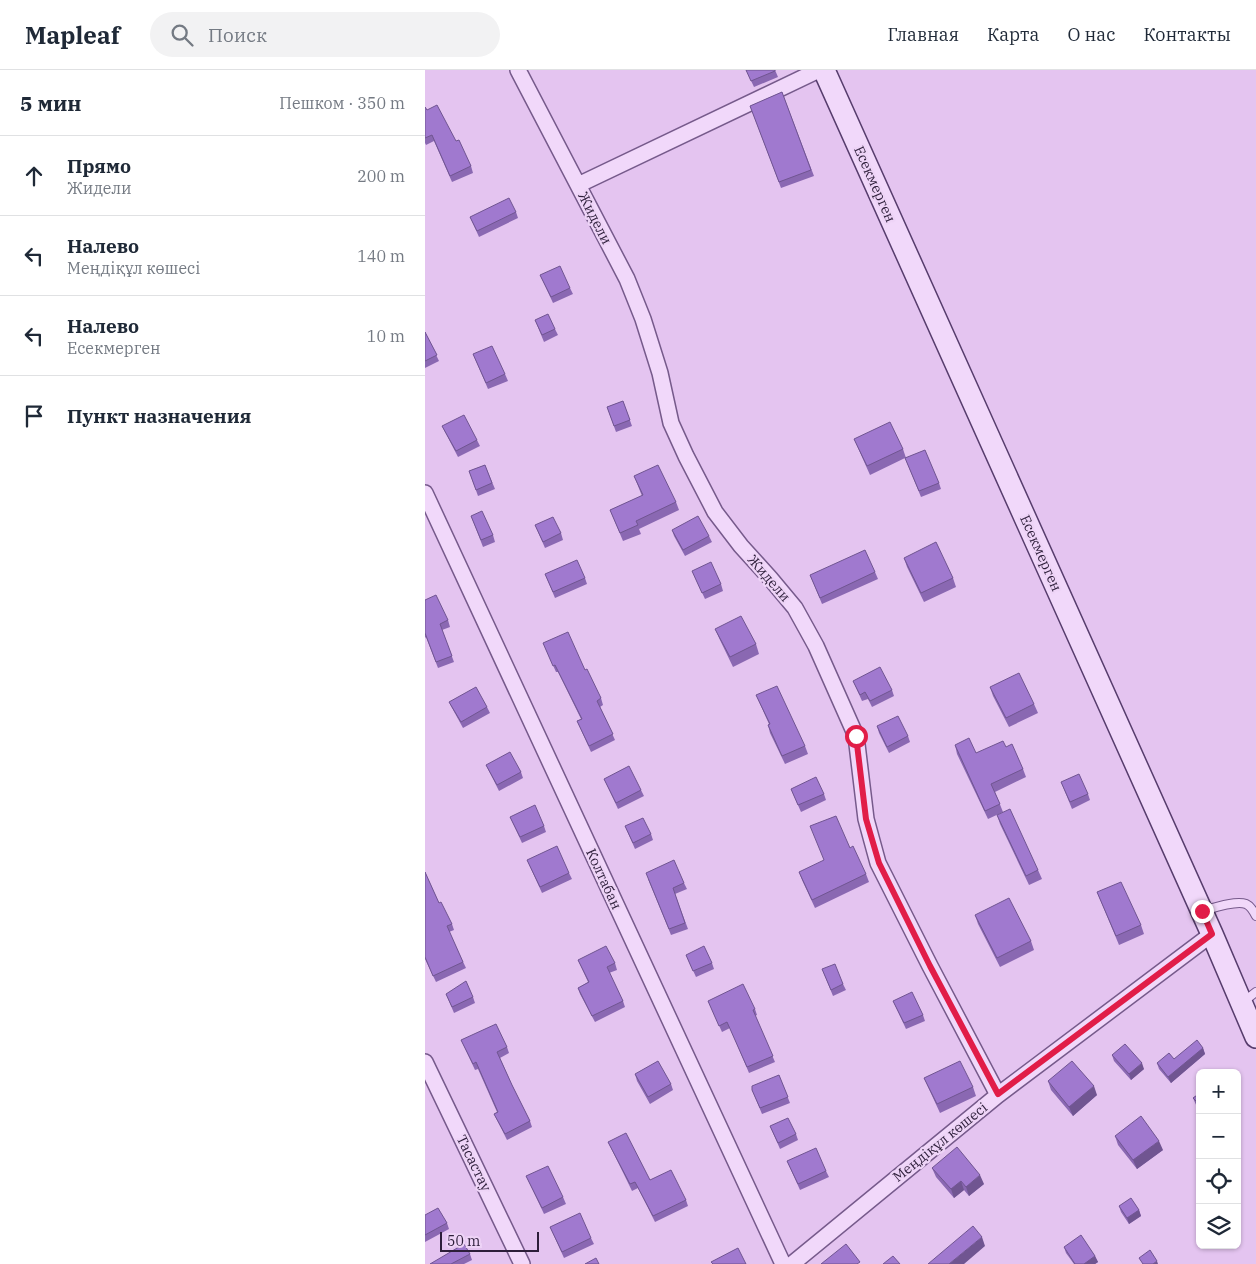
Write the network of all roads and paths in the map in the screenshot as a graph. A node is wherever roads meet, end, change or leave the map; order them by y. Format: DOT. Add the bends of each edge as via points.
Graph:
graph roads {
  1 [pos="518,70"];
  2 [pos="819,70"];
  3 [pos="824,70"];
  4 [pos="578,185"];
  5 [pos="425,493"];
  6 [pos="1202,911"];
  7 [pos="1256,916"];
  8 [pos="1212,934"];
  9 [pos="1249,998"];
  10 [pos="1256,1037"];
  11 [pos="425,1062"];
  12 [pos="998,1094"];
  13 [pos="522,1264"];
  14 [pos="783,1264"];
  15 [pos="791,1264"];
  1 -- 4 [label="street, Жидели"];
  2 -- 4 [label="street"];
  3 -- 6 [label="street, Eсекмерген"];
  4 -- 12 [label="street, Жидели" via="627,279 660,373 671,423 685,456 715,512 795,608 816,646 856,736 866,819 879,863"];
  5 -- 14 [label="street, Колтабан"];
  6 -- 7 [label="lane" via="1241,903 1247,904"];
  6 -- 8 [label="street, Eсекмерген"];
  8 -- 9 [label="street, Eсекмерген"];
  8 -- 12 [label="street, Меңдіқұл көшесі"];
  9 -- 10 [label="street, Eсекмерген"];
  11 -- 13 [label="street, Тасастау"];
  12 -- 15 [label="street, Меңдіқұл көшесі"];
}
